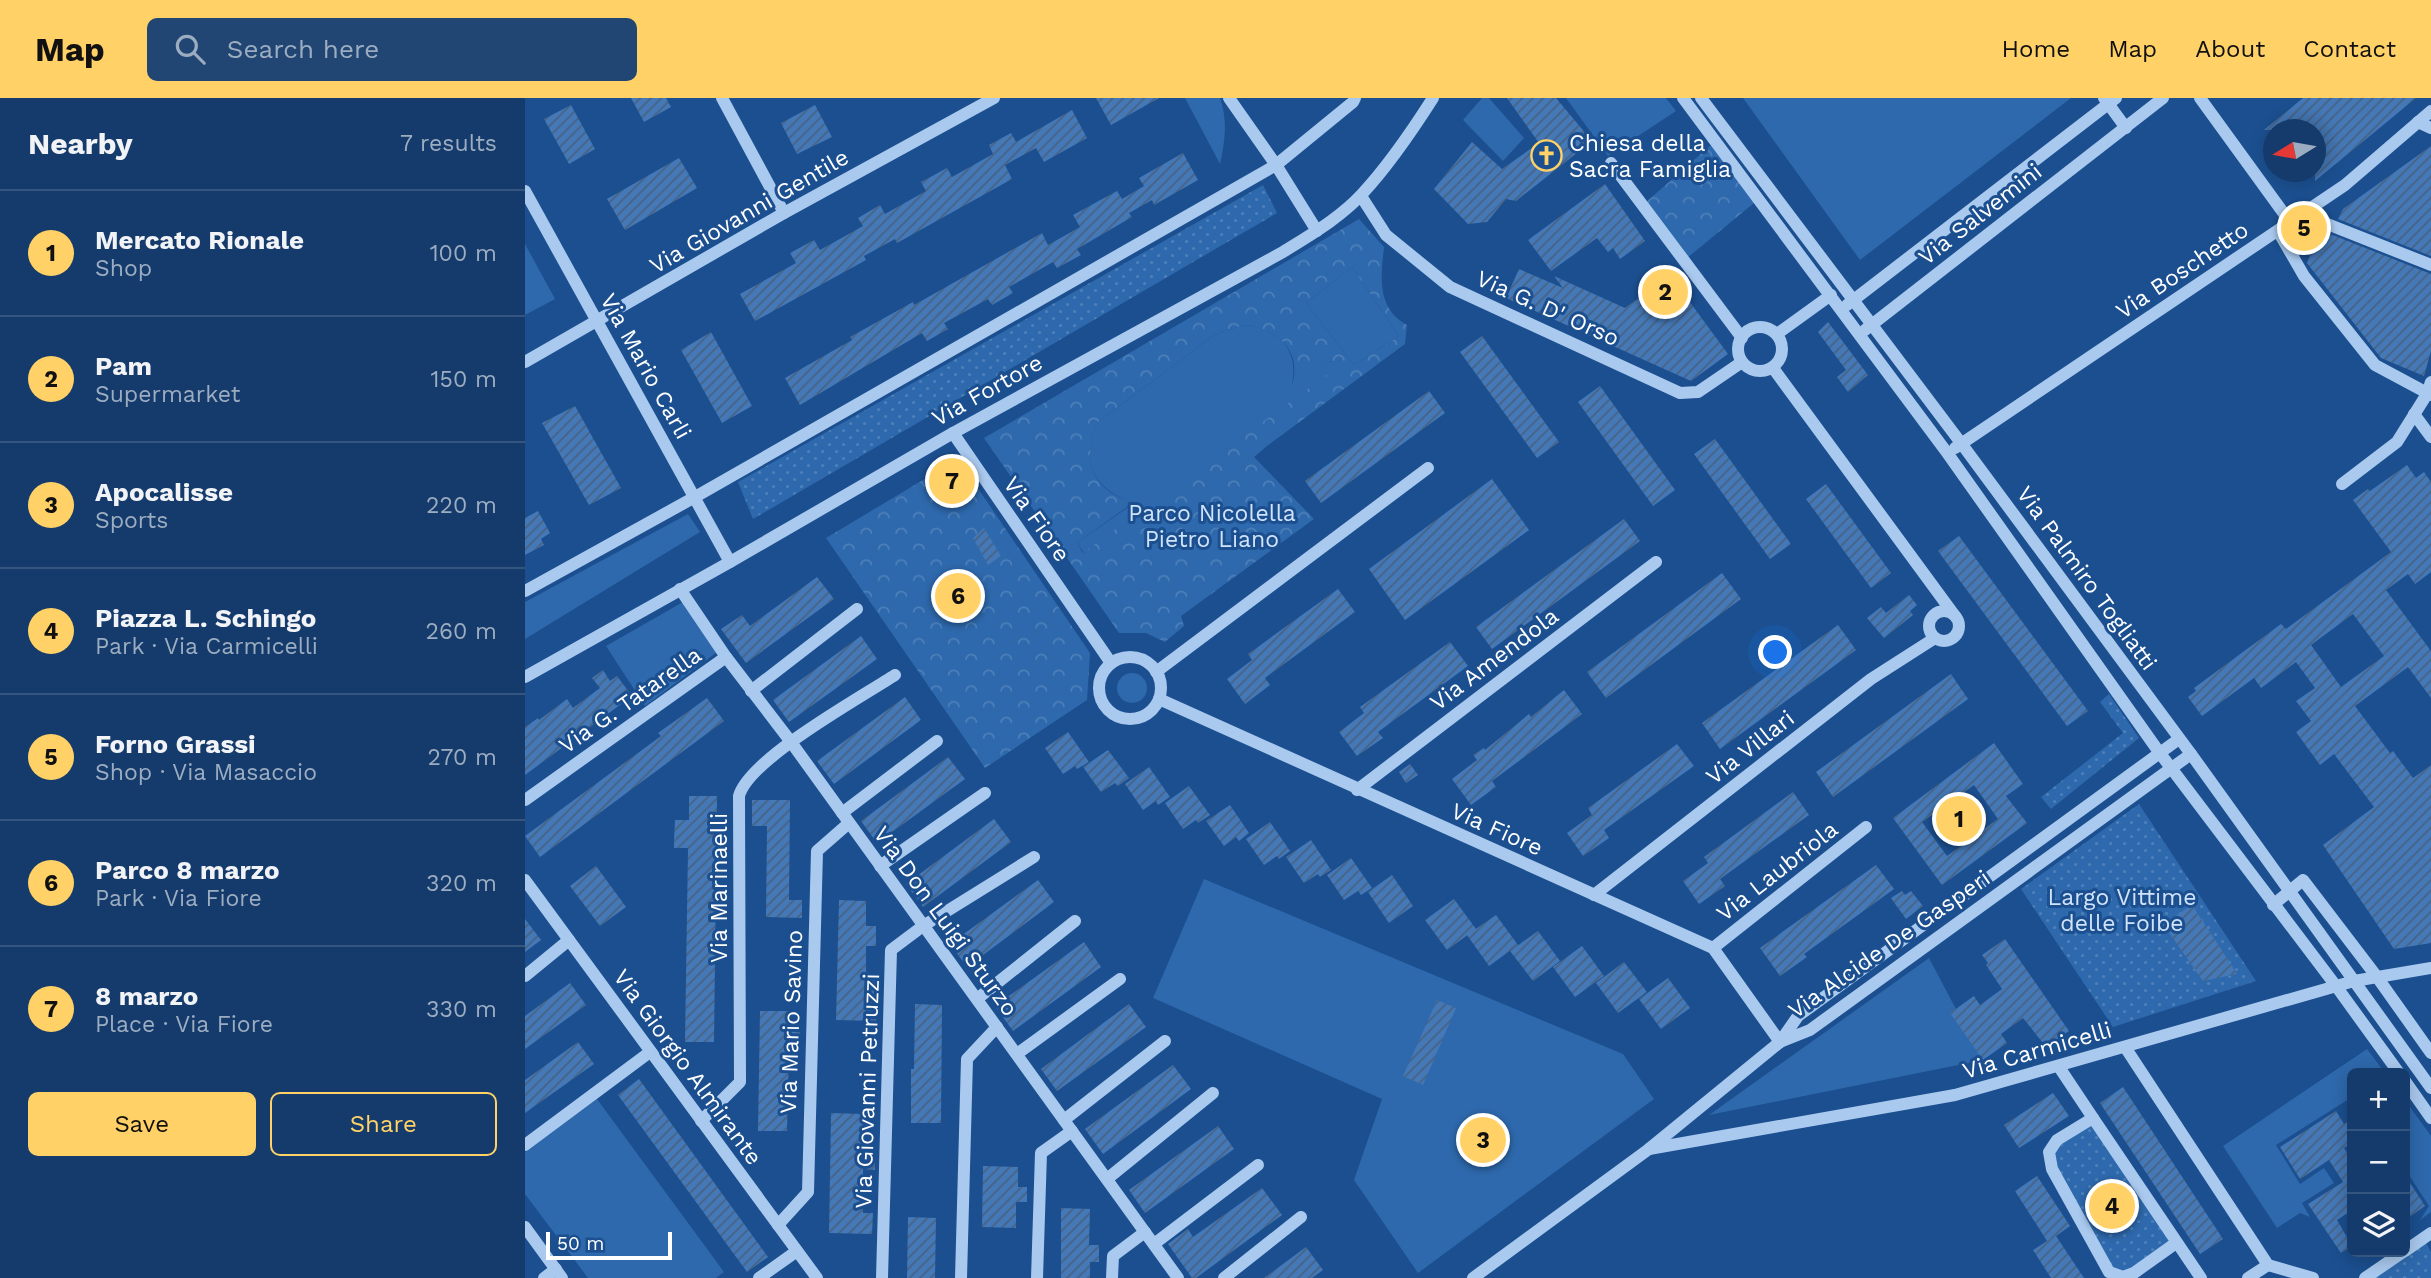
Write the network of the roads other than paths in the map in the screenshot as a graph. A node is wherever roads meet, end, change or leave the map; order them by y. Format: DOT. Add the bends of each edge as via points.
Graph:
graph roads {
  1 [pos="722,98"];
  2 [pos="994,98"];
  3 [pos="1229,98"];
  4 [pos="1356,98"];
  5 [pos="1433,98"];
  6 [pos="1682,98"];
  7 [pos="1701,98"];
  8 [pos="2163,98"];
  9 [pos="2200,98"];
  10 [pos="2109,100"];
  11 [pos="2431,111"];
  12 [pos="2418,122"];
  13 [pos="2126,128"];
  14 [pos="2431,128"];
  15 [pos="1611,163"];
  16 [pos="1276,164"];
  17 [pos="525,191"];
  18 [pos="1361,196"];
  19 [pos="784,213"];
  20 [pos="2302,214"];
  21 [pos="2290,222"];
  22 [pos="1317,231"];
  23 [pos="2278,231"];
  24 [pos="2431,265"];
  25 [pos="1831,295"];
  26 [pos="1854,300"];
  27 [pos="1841,309"];
  28 [pos="597,322"];
  29 [pos="1871,324"];
  30 [pos="1777,334"];
  31 [pos="1860,335"];
  32 [pos="1742,338"];
  33 [pos="525,362"];
  34 [pos="1742,362"];
  35 [pos="1773,368"];
  36 [pos="2430,390"];
  37 [pos="2414,414"];
  38 [pos="953,433"];
  39 [pos="2431,437"];
  40 [pos="1961,443"];
  41 [pos="1948,454"];
  42 [pos="1428,468"];
  43 [pos="2342,484"];
  44 [pos="695,497"];
  45 [pos="730,562"];
  46 [pos="1656,562"];
  47 [pos="680,589"];
  48 [pos="525,591"];
  49 [pos="857,609"];
  50 [pos="1955,616"];
  51 [pos="1935,638"];
  52 [pos="726,657"];
  53 [pos="1111,663"];
  54 [pos="1156,672"];
  55 [pos="895,676"];
  56 [pos="525,677"];
  57 [pos="751,691"];
  58 [pos="1159,699"];
  59 [pos="2179,739"];
  60 [pos="937,741"];
  61 [pos="791,742"];
  62 [pos="2159,752"];
  63 [pos="2191,754"];
  64 [pos="2171,768"];
  65 [pos="1357,789"];
  66 [pos="985,793"];
  67 [pos="525,800"];
  68 [pos="846,818"];
  69 [pos="1866,827"];
  70 [pos="1034,857"];
  71 [pos="880,866"];
  72 [pos="527,886"];
  73 [pos="2288,892"];
  74 [pos="1594,895"];
  75 [pos="2273,905"];
  76 [pos="1075,921"];
  77 [pos="923,926"];
  78 [pos="569,940"];
  79 [pos="1713,948"];
  80 [pos="2431,968"];
  81 [pos="525,976"];
  82 [pos="2377,977"];
  83 [pos="1120,979"];
  84 [pos="2354,981"];
  85 [pos="2336,986"];
  86 [pos="977,999"];
  87 [pos="997,1027"];
  88 [pos="1165,1041"];
  89 [pos="1780,1042"];
  90 [pos="2125,1047"];
  91 [pos="650,1052"];
  92 [pos="2431,1053"];
  93 [pos="1017,1055"];
  94 [pos="2059,1067"];
  95 [pos="2395,1068"];
  96 [pos="2431,1088"];
  97 [pos="2410,1089"];
  98 [pos="1213,1093"];
  99 [pos="2093,1118"];
  100 [pos="2431,1118"];
  101 [pos="1064,1120"];
  102 [pos="701,1121"];
  103 [pos="1072,1131"];
  104 [pos="525,1145"];
  105 [pos="1649,1149"];
  106 [pos="1258,1165"];
  107 [pos="1107,1179"];
  108 [pos="1301,1217"];
  109 [pos="778,1225"];
  110 [pos="525,1227"];
  111 [pos="1145,1232"];
  112 [pos="2429,1237"];
  113 [pos="2176,1243"];
  114 [pos="1154,1244"];
  115 [pos="2410,1248"];
  116 [pos="797,1251"];
  117 [pos="2395,1257"];
  118 [pos="2269,1265"];
  119 [pos="559,1274"];
  120 [pos="544,1278"];
  121 [pos="759,1278"];
  122 [pos="817,1278"];
  123 [pos="882,1278"];
  124 [pos="961,1278"];
  125 [pos="1037,1278"];
  126 [pos="1112,1278"];
  127 [pos="1178,1278"];
  128 [pos="1224,1278"];
  129 [pos="1473,1278"];
  130 [pos="2201,1278"];
  131 [pos="2248,1278"];
  132 [pos="2313,1278"];
  133 [pos="2365,1278"];
  1 -- 19 [label="street"];
  2 -- 19 [label="street, Via Giovanni Gentile"];
  3 -- 16 [label="street"];
  4 -- 16 [label="street"];
  5 -- 18 [label="street, Via Fortore"];
  6 -- 25 [label="street, Via Palmiro Togliatti"];
  7 -- 26 [label="street, Via Palmiro Togliatti"];
  8 -- 13 [label="street, Via Salvemini"];
  9 -- 21 [label="street"];
  10 -- 13 [label="street, Via Salvemini"];
  10 -- 26 [label="street, Via Salvemini"];
  11 -- 12 [label="street, Via Boschetto"];
  12 -- 14 [label="street"];
  12 -- 20 [label="street, Via Boschetto" via="2345,185"];
  13 -- 29 [label="street, Via Salvemini"];
  15 -- 32 [label="street"];
  16 -- 22 [label="street"];
  16 -- 44 [label="street"];
  17 -- 28 [label="street, Via Mario Carli"];
  18 -- 22 [label="street, Via Fortore"];
  18 -- 34 [label="street, Via G. D' Orso" via="1386,235 1450,287 1680,393 1698,392"];
  19 -- 28 [label="street, Via Giovanni Gentile"];
  20 -- 21 [label="street, Via Boschetto"];
  20 -- 24 [label="street"];
  21 -- 23 [label="street, Via Boschetto"];
  22 -- 38 [label="street, Via Fortore"];
  23 -- 36 [label="street" via="2304,276 2375,365"];
  23 -- 40 [label="street, Via Boschetto"];
  25 -- 27 [label="street, Via Palmiro Togliatti"];
  25 -- 30 [label="street"];
  26 -- 27 [label="street, Via Salvemini"];
  26 -- 29 [label="street, Via Palmiro Togliatti"];
  27 -- 31 [label="street, Via Palmiro Togliatti"];
  28 -- 33 [label="street, Via Giovanni Gentile"];
  28 -- 44 [label="street, Via Mario Carli"];
  29 -- 31 [label="street, Via Salvemini"];
  29 -- 40 [label="street, Via Palmiro Togliatti"];
  30 -- 32 [label="street" via="1762,327"];
  30 -- 35 [label="street" via="1783,349"];
  31 -- 41 [label="street, Via Palmiro Togliatti"];
  32 -- 34 [label="street"];
  34 -- 35 [label="street" via="1756,371"];
  35 -- 50 [label="street"];
  36 -- 37 [label="street"];
  37 -- 39 [label="street"];
  37 -- 43 [label="street" via="2397,442"];
  38 -- 45 [label="street, Via Fortore"];
  38 -- 53 [label="street, Via Fiore"];
  40 -- 41 [label="street, Via Boschetto"];
  40 -- 59 [label="street, Via Palmiro Togliatti"];
  41 -- 62 [label="street, Via Palmiro Togliatti"];
  42 -- 54 [label="street"];
  44 -- 45 [label="street, Via Mario Carli"];
  44 -- 48 [label="street"];
  45 -- 47 [label="street, Via Fortore"];
  46 -- 65 [label="street, Via Amendola"];
  47 -- 52 [label="street, Via Don Luigi Sturzo"];
  47 -- 56 [label="street, Via Fortore"];
  49 -- 57 [label="street"];
  50 -- 51 [label="street" via="1956,636 1945,641"];
  50 -- 51 [label="street" via="1944,611 1932,618"];
  51 -- 74 [label="street, Via Villari" via="1871,679"];
  52 -- 57 [label="street, Via Don Luigi Sturzo"];
  52 -- 67 [label="street, Via G. Tatarella"];
  53 -- 54 [label="street" via="1139,658"];
  53 -- 58 [label="street" via="1103,671 1098,691 1115,717 1136,720 1146,716"];
  54 -- 58 [label="street"];
  55 -- 61 [label="street, Via Marinaelli"];
  57 -- 61 [label="street, Via Don Luigi Sturzo"];
  58 -- 65 [label="street, Via Fiore"];
  59 -- 62 [label="street, Via Alcide De Gasperi"];
  59 -- 63 [label="street, Via Palmiro Togliatti"];
  60 -- 68 [label="street, Via Mario Savino"];
  61 -- 68 [label="street, Via Don Luigi Sturzo"];
  61 -- 102 [label="street, Via Marinaelli" via="748,778 739,796 740,1082"];
  62 -- 64 [label="street, Via Palmiro Togliatti"];
  62 -- 89 [label="street, Via Alcide De Gasperi" via="1798,1016"];
  63 -- 64 [label="street, Via Alcide De Gasperi"];
  63 -- 73 [label="street, Via Palmiro Togliatti"];
  64 -- 75 [label="street, Via Palmiro Togliatti"];
  64 -- 89 [label="street, Via Alcide De Gasperi" via="1810,1030"];
  65 -- 74 [label="street, Via Fiore"];
  66 -- 71 [label="street"];
  68 -- 71 [label="street, Via Don Luigi Sturzo"];
  68 -- 109 [label="street, Via Mario Savino" via="817,851 808,1192"];
  69 -- 79 [label="street, Via Laubriola"];
  70 -- 77 [label="street, Via Giovanni Petruzzi"];
  71 -- 77 [label="street, Via Don Luigi Sturzo"];
  72 -- 78 [label="street, Via Giorgio Almirante"];
  73 -- 75 [label="street"];
  73 -- 82 [label="street" via="2303,880"];
  73 -- 84 [label="street, Via Palmiro Togliatti"];
  74 -- 79 [label="street, Via Fiore"];
  75 -- 85 [label="street, Via Palmiro Togliatti"];
  76 -- 86 [label="street"];
  77 -- 86 [label="street, Via Don Luigi Sturzo"];
  77 -- 123 [label="street, Via Giovanni Petruzzi" via="891,950"];
  78 -- 81 [label="street"];
  78 -- 91 [label="street, Via Giorgio Almirante"];
  79 -- 89 [label="street"];
  80 -- 82 [label="street, Via Carmicelli"];
  82 -- 84 [label="street, Via Carmicelli"];
  82 -- 92 [label="street"];
  83 -- 93 [label="street"];
  84 -- 85 [label="street, Via Carmicelli"];
  84 -- 96 [label="street, Via Palmiro Togliatti"];
  85 -- 90 [label="street, Via Carmicelli"];
  85 -- 95 [label="street, Via Palmiro Togliatti"];
  86 -- 87 [label="street, Via Don Luigi Sturzo"];
  87 -- 93 [label="street, Via Don Luigi Sturzo"];
  87 -- 124 [label="street" via="967,1059"];
  88 -- 101 [label="street"];
  89 -- 105 [label="street"];
  90 -- 94 [label="street, Via Carmicelli"];
  90 -- 118 [label="street"];
  91 -- 102 [label="street, Via Giorgio Almirante"];
  91 -- 104 [label="street"];
  93 -- 101 [label="street, Via Don Luigi Sturzo"];
  94 -- 99 [label="street"];
  94 -- 105 [label="street, Via Carmicelli" via="1955,1096"];
  97 -- 100 [label="street"];
  98 -- 107 [label="street"];
  99 -- 113 [label="street"];
  99 -- 113 [label="street" via="2057,1140 2049,1152 2052,1169 2109,1272 2123,1277 2134,1273"];
  101 -- 103 [label="street, Via Don Luigi Sturzo"];
  102 -- 109 [label="street, Via Giorgio Almirante"];
  103 -- 107 [label="street, Via Don Luigi Sturzo"];
  103 -- 125 [label="street" via="1041,1153"];
  105 -- 129 [label="street"];
  106 -- 114 [label="street"];
  107 -- 111 [label="street, Via Don Luigi Sturzo"];
  108 -- 128 [label="street"];
  109 -- 116 [label="street, Via Giorgio Almirante"];
  110 -- 119 [label="street"];
  111 -- 114 [label="street, Via Don Luigi Sturzo"];
  111 -- 126 [label="street" via="1113,1256"];
  112 -- 115 [label="street"];
  113 -- 130 [label="street"];
  114 -- 127 [label="street, Via Don Luigi Sturzo"];
  116 -- 121 [label="street"];
  116 -- 122 [label="street, Via Giorgio Almirante"];
  117 -- 133 [label="street"];
  118 -- 131 [label="street"];
  118 -- 132 [label="street"];
  119 -- 120 [label="street"];
}
